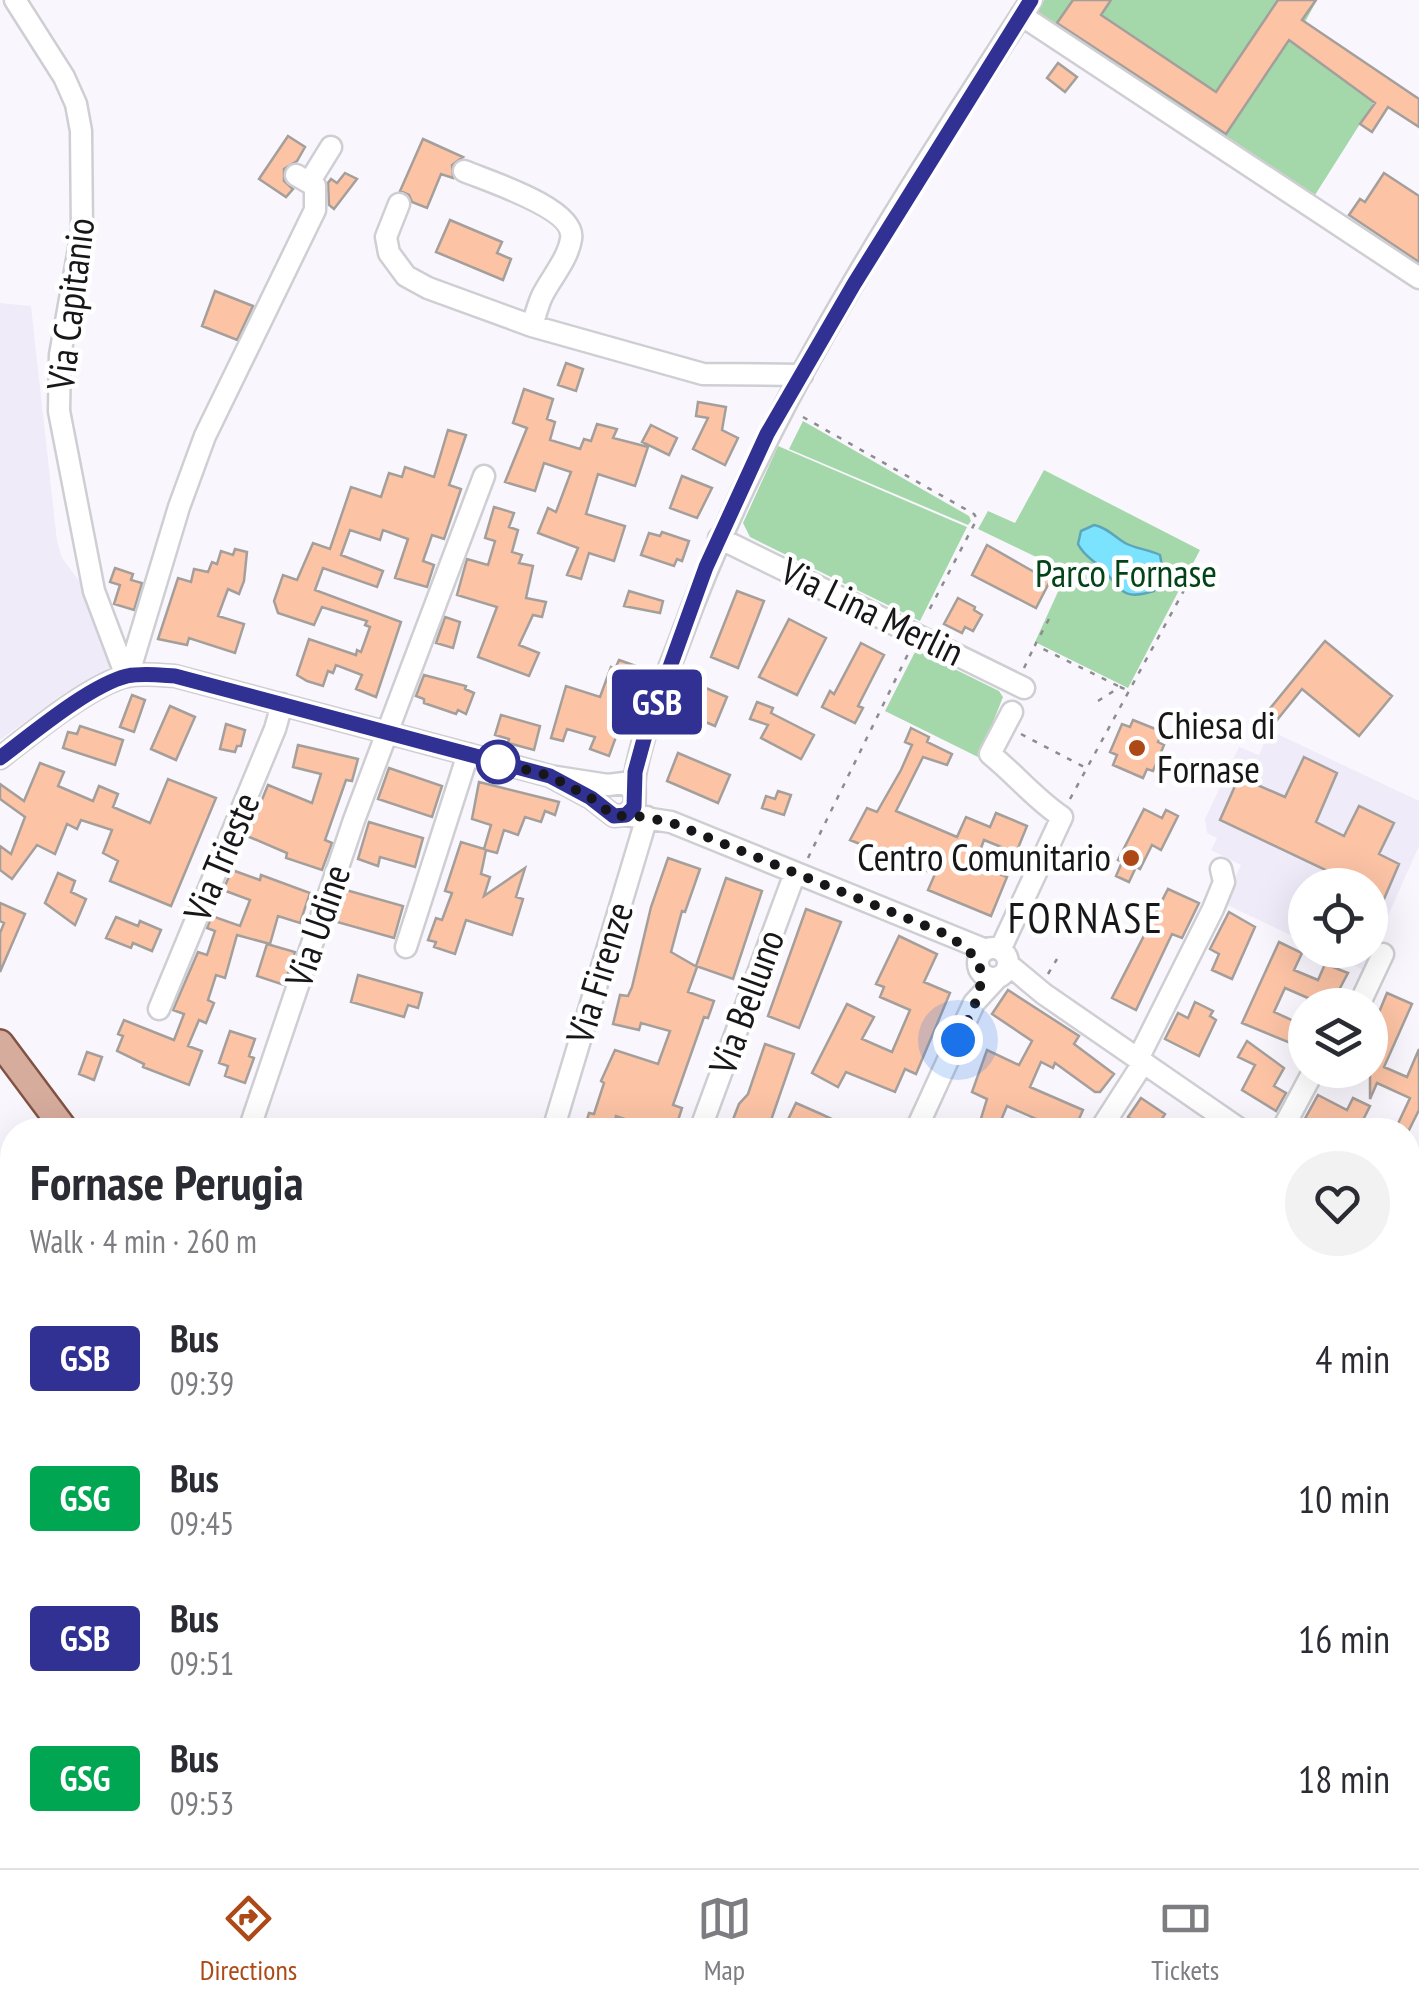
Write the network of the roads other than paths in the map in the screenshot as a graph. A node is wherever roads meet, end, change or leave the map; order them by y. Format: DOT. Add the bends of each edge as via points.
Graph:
graph roads {
  1 [pos="14,0"];
  2 [pos="1026,8"];
  3 [pos="331,146"];
  4 [pos="464,171"];
  5 [pos="400,204"];
  6 [pos="1419,278"];
  7 [pos="532,326"];
  8 [pos="802,375"];
  9 [pos="484,476"];
  10 [pos="719,538"];
  11 [pos="128,676"];
  12 [pos="1024,688"];
  13 [pos="282,704"];
  14 [pos="1012,712"];
  15 [pos="387,732"];
  16 [pos="468,754"];
  17 [pos="0,758"];
  18 [pos="618,791"];
  19 [pos="636,816"];
  20 [pos="670,822"];
  21 [pos="1221,869"];
  22 [pos="797,874"];
  23 [pos="406,947"];
  24 [pos="993,964"];
  25 [pos="159,1009"];
  26 [pos="0,1043"];
  27 [pos="1140,1061"];
  28 [pos="1304,1088"];
  29 [pos="57,1118"];
  30 [pos="253,1118"];
  31 [pos="556,1118"];
  32 [pos="705,1118"];
  33 [pos="921,1118"];
  34 [pos="1107,1118"];
  35 [pos="1223,1118"];
  36 [pos="1288,1118"];
  1 -- 11 [label="street, Via Capitanio" via="64,78 81,131 82,232 60,356 59,412 94,591"];
  2 -- 6 [label="street"];
  2 -- 8 [label="street"];
  3 -- 11 [label="street" via="303,178 317,196 315,210 186,484"];
  4 -- 7 [label="street" via="546,206 570,226 568,247"];
  5 -- 7 [label="street" via="386,237 406,276"];
  7 -- 8 [label="street" via="702,374"];
  8 -- 10 [label="street"];
  9 -- 15 [label="street, Via Udine"];
  10 -- 12 [label="street, Via Lina Merlin"];
  10 -- 18 [label="street" via="642,745"];
  11 -- 13 [label="street" via="175,676"];
  11 -- 17 [label="street" via="68,708"];
  13 -- 15 [label="street"];
  13 -- 25 [label="street, Via Trieste"];
  14 -- 24 [label="street" via="990,754 1062,817"];
  15 -- 16 [label="street"];
  15 -- 30 [label="street, Via Udine"];
  16 -- 18 [label="street"];
  16 -- 23 [label="street"];
  18 -- 19 [label="street" via="608,814"];
  18 -- 20 [label="street"];
  19 -- 20 [label="street"];
  19 -- 31 [label="street, Via Firenze"];
  20 -- 22 [label="street"];
  21 -- 27 [label="street" via="1224,882 1213,909"];
  22 -- 24 [label="street" via="948,935"];
  22 -- 32 [label="street, Via Belluno"];
  24 -- 27 [label="street" via="1046,984"];
  24 -- 33 [label="street"];
  26 -- 29 [label="main road"];
  27 -- 34 [label="street"];
  27 -- 35 [label="street"];
  28 -- 36 [label="street"];
}
